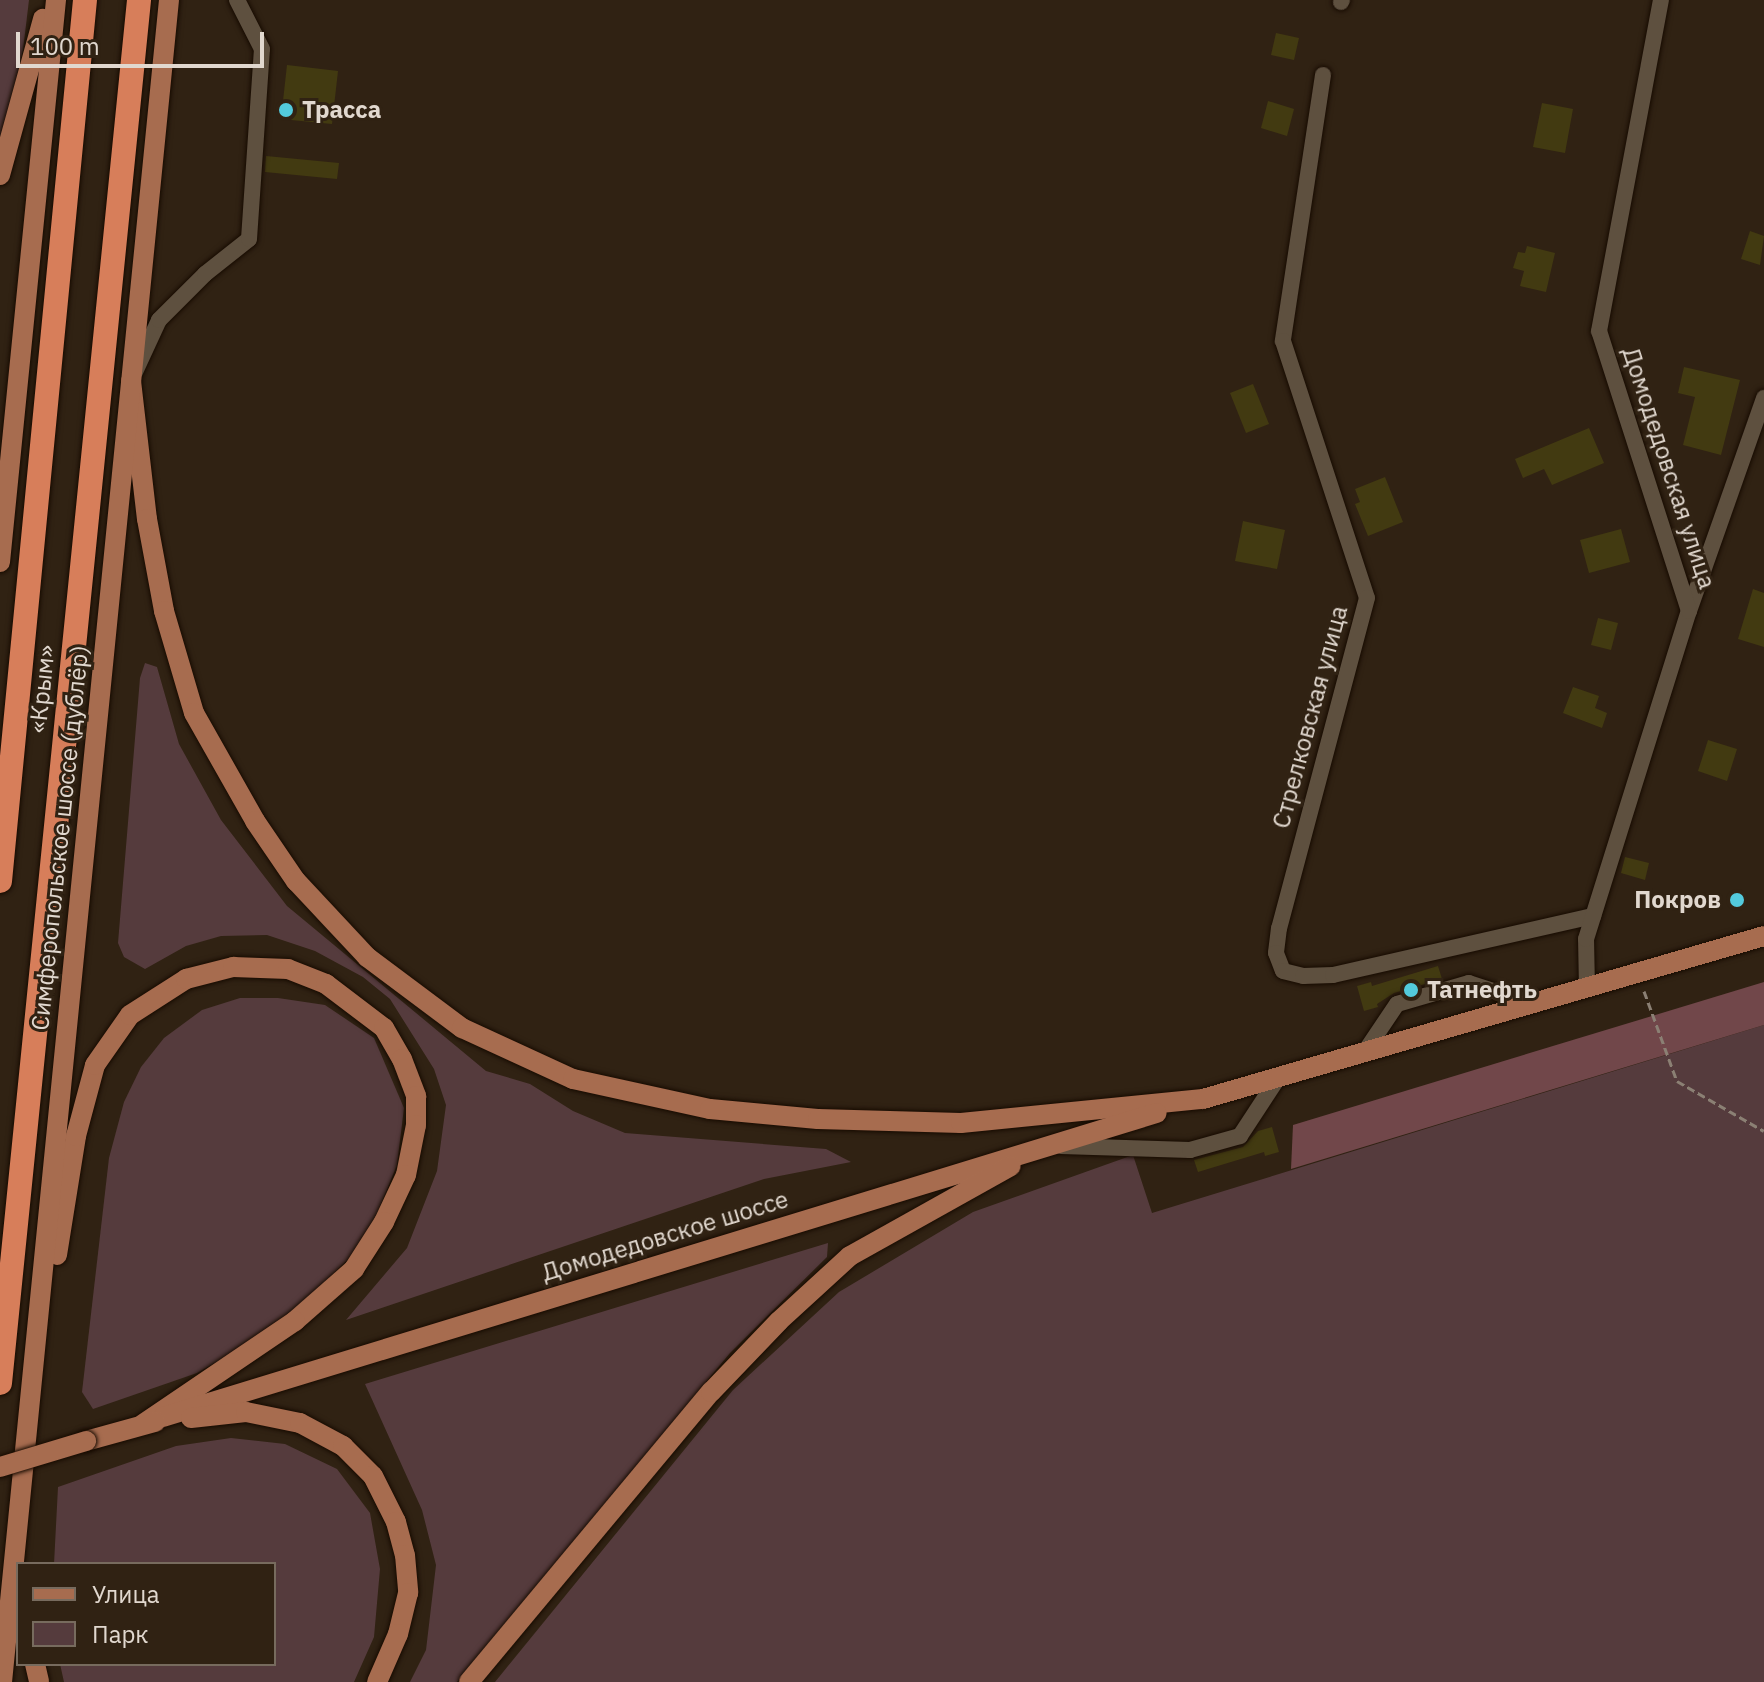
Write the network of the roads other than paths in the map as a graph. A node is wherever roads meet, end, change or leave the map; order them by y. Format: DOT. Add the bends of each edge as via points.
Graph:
graph roads {
  1 [pos="48,0"];
  2 [pos="56,0"];
  3 [pos="85,0"];
  4 [pos="139,0"];
  5 [pos="169,0"];
  6 [pos="237,0"];
  7 [pos="1661,0"];
  8 [pos="1323,75"];
  9 [pos="0,175"];
  10 [pos="131,381"];
  11 [pos="1764,398"];
  12 [pos="8,478"];
  13 [pos="0,506"];
  14 [pos="0,562"];
  15 [pos="1689,611"];
  16 [pos="0,881"];
  17 [pos="1593,916"];
  18 [pos="1764,936"];
  19 [pos="1587,989"];
  20 [pos="1533,1004"];
  21 [pos="1364,1053"];
  22 [pos="1278,1078"];
  23 [pos="1203,1099"];
  24 [pos="1048,1146"];
  25 [pos="0,1383"];
  26 [pos="29,1408"];
  27 [pos="143,1424"];
  28 [pos="0,1467"];
  29 [pos="22,1479"];
  30 [pos="25,1562"];
  31 [pos="2,1682"];
  32 [pos="377,1682"];
  33 [pos="469,1682"];
  1 -- 9 [label="main road"];
  2 -- 12 [label="main road"];
  3 -- 16 [label="highway, «Крым»"];
  4 -- 25 [label="highway, «Крым»"];
  5 -- 10 [label="main road, Симферопольское шоссе (дублёр)"];
  6 -- 10 [label="street" via="262,49 249,239 159,320"];
  7 -- 15 [label="street, Домодедовская улица" via="1599,331"];
  8 -- 17 [label="street, Стрелковская улица" via="1283,341 1367,598 1276,953 1283,971 1333,975"];
  10 -- 23 [label="main road" via="164,611 194,713 296,881 367,957 462,1028 573,1079 725,1111 961,1123"];
  10 -- 26 [label="main road, Симферопольское шоссе (дублёр)"];
  11 -- 15 [label="street"];
  12 -- 13 [label="street"];
  12 -- 14 [label="main road"];
  15 -- 17 [label="street, Домодедовская улица"];
  17 -- 19 [label="street, Домодедовская улица" via="1586,939"];
  18 -- 19 [label="main road"];
  19 -- 20 [label="main road"];
  20 -- 21 [label="main road"];
  20 -- 21 [label="street" via="1469,983 1397,1004"];
  21 -- 22 [label="main road"];
  22 -- 23 [label="main road"];
  22 -- 24 [label="street" via="1240,1136 1190,1150"];
  23 -- 24 [label="main road, Домодедовское шоссе"];
  24 -- 27 [label="main road, Домодедовское шоссе"];
  24 -- 33 [label="main road" via="850,1256 779,1321 711,1392"];
  26 -- 27 [label="main road" via="76,1136 95,1065 130,1015 186,979 233,967 288,969 326,984 384,1028 402,1059 416,1096 406,1175 354,1269 295,1321"];
  26 -- 29 [label="main road, Симферопольское шоссе (дублёр)"];
  27 -- 28 [label="main road, bridge"];
  27 -- 32 [label="main road" via="246,1412 300,1423 343,1446 373,1476 396,1522 408,1593 398,1634"];
  29 -- 30 [label="main road"];
  29 -- 31 [label="main road, Симферопольское шоссе (дублёр)"];
}
